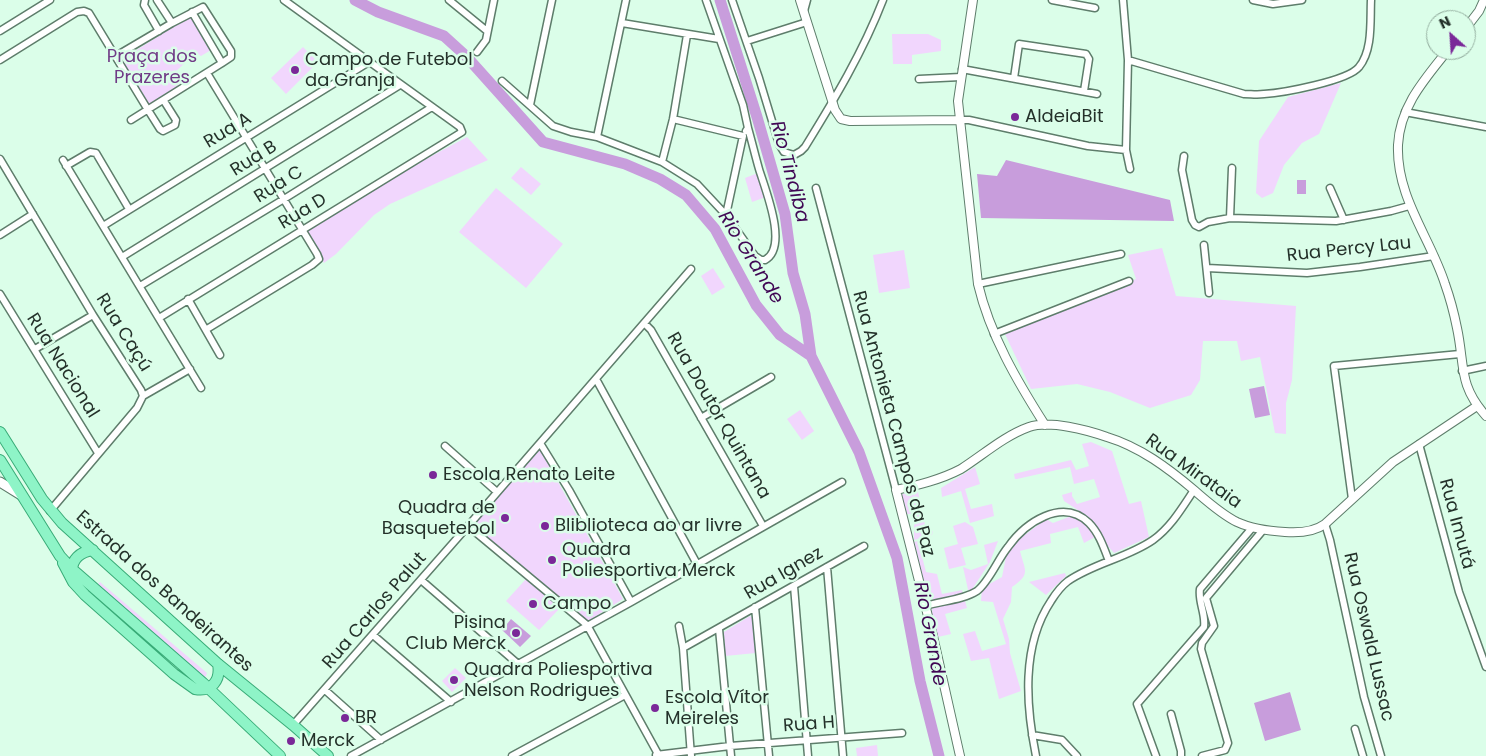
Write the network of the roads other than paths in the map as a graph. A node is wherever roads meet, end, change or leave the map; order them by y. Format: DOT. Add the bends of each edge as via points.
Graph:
graph roads {
  1 [pos="50,0"];
  2 [pos="144,0"];
  3 [pos="157,0"];
  4 [pos="284,0"];
  5 [pos="449,0"];
  6 [pos="494,0"];
  7 [pos="552,0"];
  8 [pos="626,0"];
  9 [pos="706,0"];
  10 [pos="732,0"];
  11 [pos="800,0"];
  12 [pos="807,0"];
  13 [pos="882,0"];
  14 [pos="973,0"];
  15 [pos="1052,0"];
  16 [pos="1123,0"];
  17 [pos="1253,0"];
  18 [pos="1302,0"];
  19 [pos="1371,0"];
  20 [pos="1484,0"];
  21 [pos="1095,8"];
  22 [pos="804,11"];
  23 [pos="192,12"];
  24 [pos="1476,14"];
  25 [pos="807,22"];
  26 [pos="172,23"];
  27 [pos="622,23"];
  28 [pos="159,30"];
  29 [pos="0,31"];
  30 [pos="487,31"];
  31 [pos="687,35"];
  32 [pos="719,39"];
  33 [pos="747,41"];
  34 [pos="477,52"];
  35 [pos="116,56"];
  36 [pos="0,60"];
  37 [pos="1128,60"];
  38 [pos="1440,60"];
  39 [pos="222,62"];
  40 [pos="369,62"];
  41 [pos="207,73"];
  42 [pos="961,73"];
  43 [pos="1014,78"];
  44 [pos="919,79"];
  45 [pos="502,81"];
  46 [pos="400,85"];
  47 [pos="1084,92"];
  48 [pos="1097,94"];
  49 [pos="164,101"];
  50 [pos="833,102"];
  51 [pos="530,104"];
  52 [pos="432,107"];
  53 [pos="148,110"];
  54 [pos="1405,112"];
  55 [pos="673,119"];
  56 [pos="131,120"];
  57 [pos="960,120"];
  58 [pos="1486,127"];
  59 [pos="748,128"];
  60 [pos="743,136"];
  61 [pos="247,137"];
  62 [pos="596,137"];
  63 [pos="1126,150"];
  64 [pos="1184,156"];
  65 [pos="0,159"];
  66 [pos="662,162"];
  67 [pos="1232,168"];
  68 [pos="266,169"];
  69 [pos="1130,169"];
  70 [pos="816,188"];
  71 [pos="1330,188"];
  72 [pos="284,199"];
  73 [pos="1409,206"];
  74 [pos="129,209"];
  75 [pos="33,214"];
  76 [pos="726,215"];
  77 [pos="1230,218"];
  78 [pos="1344,220"];
  79 [pos="103,226"];
  80 [pos="302,230"];
  81 [pos="0,235"];
  82 [pos="1204,245"];
  83 [pos="1121,254"];
  84 [pos="1434,256"];
  85 [pos="122,257"];
  86 [pos="1207,268"];
  87 [pos="691,269"];
  88 [pos="1129,281"];
  89 [pos="978,284"];
  90 [pos="140,286"];
  91 [pos="1209,293"];
  92 [pos="1,297"];
  93 [pos="188,299"];
  94 [pos="93,316"];
  95 [pos="159,318"];
  96 [pos="644,323"];
  97 [pos="206,330"];
  98 [pos="994,334"];
  99 [pos="35,349"];
  100 [pos="1460,354"];
  101 [pos="220,355"];
  102 [pos="1486,366"];
  103 [pos="190,369"];
  104 [pos="1462,371"];
  105 [pos="771,377"];
  106 [pos="596,379"];
  107 [pos="201,388"];
  108 [pos="143,396"];
  109 [pos="1477,406"];
  110 [pos="1486,416"];
  111 [pos="701,418"];
  112 [pos="1045,425"];
  113 [pos="0,432"];
  114 [pos="540,443"];
  115 [pos="1419,444"];
  116 [pos="445,446"];
  117 [pos="98,453"];
  118 [pos="0,460"];
  119 [pos="0,482"];
  120 [pos="842,482"];
  121 [pos="896,490"];
  122 [pos="1194,490"];
  123 [pos="497,492"];
  124 [pos="22,495"];
  125 [pos="1352,499"];
  126 [pos="50,511"];
  127 [pos="1325,524"];
  128 [pos="468,526"];
  129 [pos="763,526"];
  130 [pos="1252,528"];
  131 [pos="1263,530"];
  132 [pos="864,546"];
  133 [pos="93,550"];
  134 [pos="60,556"];
  135 [pos="1109,561"];
  136 [pos="697,564"];
  137 [pos="827,567"];
  138 [pos="72,569"];
  139 [pos="421,580"];
  140 [pos="73,582"];
  141 [pos="794,586"];
  142 [pos="630,602"];
  143 [pos="925,606"];
  144 [pos="755,607"];
  145 [pos="587,625"];
  146 [pos="679,626"];
  147 [pos="719,629"];
  148 [pos="373,635"];
  149 [pos="683,648"];
  150 [pos="218,664"];
  151 [pos="518,664"];
  152 [pos="1486,667"];
  153 [pos="208,688"];
  154 [pos="325,690"];
  155 [pos="625,695"];
  156 [pos="451,702"];
  157 [pos="1171,714"];
  158 [pos="293,725"];
  159 [pos="1355,729"];
  160 [pos="902,733"];
  161 [pos="1032,736"];
  162 [pos="842,738"];
  163 [pos="381,740"];
  164 [pos="806,740"];
  165 [pos="767,743"];
  166 [pos="730,746"];
  167 [pos="691,753"];
  168 [pos="1222,753"];
  169 [pos="656,755"];
  170 [pos="280,756"];
  171 [pos="328,756"];
  172 [pos="351,756"];
  173 [pos="512,756"];
  174 [pos="731,756"];
  175 [pos="769,756"];
  176 [pos="808,756"];
  177 [pos="843,756"];
  178 [pos="960,756"];
  179 [pos="1036,756"];
  180 [pos="1078,756"];
  181 [pos="1156,756"];
  182 [pos="1181,756"];
  183 [pos="1202,756"];
  184 [pos="1363,756"];
  185 [pos="1381,756"];
  1 -- 29 [label="street"];
  2 -- 28 [label="street"];
  3 -- 26 [label="street"];
  4 -- 40 [label="street"];
  5 -- 30 [label="street"];
  6 -- 30 [label="street"];
  7 -- 51 [label="street"];
  8 -- 27 [label="street"];
  9 -- 32 [label="street"];
  10 -- 33 [label="street"];
  11 -- 22 [label="street"];
  12 -- 22 [label="street"];
  13 -- 50 [label="street"];
  14 -- 42 [label="street"];
  15 -- 21 [label="street"];
  16 -- 37 [label="street"];
  17 -- 18 [label="street" via="1273,4"];
  19 -- 37 [label="street" via="1365,54 1359,67 1338,80 1263,95 1244,94"];
  20 -- 24 [label="street"];
  22 -- 25 [label="street"];
  23 -- 26 [label="street"];
  23 -- 39 [label="street"];
  23 -- 39 [label="street" via="205,8 231,51 231,57"];
  25 -- 33 [label="street"];
  25 -- 50 [label="street"];
  26 -- 28 [label="street"];
  27 -- 31 [label="street"];
  27 -- 62 [label="street"];
  28 -- 35 [label="street"];
  30 -- 34 [label="street" via="486,40"];
  31 -- 32 [label="street"];
  31 -- 55 [label="street"];
  32 -- 59 [label="street"];
  33 -- 50 [label="street" via="784,152 794,155 805,147"];
  35 -- 36 [label="street" via="84,11 77,12"];
  35 -- 53 [label="street"];
  37 -- 63 [label="street"];
  38 -- 54 [label="street" via="1417,89"];
  39 -- 41 [label="street"];
  40 -- 46 [label="street"];
  40 -- 61 [label="street, Rua A"];
  41 -- 49 [label="street"];
  41 -- 61 [label="street"];
  42 -- 43 [label="street"];
  42 -- 44 [label="street"];
  42 -- 57 [label="street"];
  43 -- 47 [label="street"];
  43 -- 47 [label="street" via="1019,44 1086,54 1090,59"];
  45 -- 51 [label="street"];
  46 -- 52 [label="street"];
  46 -- 68 [label="street, Rua B"];
  47 -- 48 [label="street"];
  49 -- 53 [label="street"];
  49 -- 53 [label="street" via="176,120 170,128 161,130"];
  50 -- 57 [label="street" via="843,120"];
  51 -- 62 [label="street" via="553,126"];
  52 -- 72 [label="street, Rua C"];
  52 -- 80 [label="street, Rua D" via="460,127 462,132"];
  53 -- 56 [label="street"];
  54 -- 58 [label="street"];
  54 -- 73 [label="street" via="1398,146 1399,169"];
  55 -- 60 [label="street"];
  55 -- 66 [label="street"];
  57 -- 63 [label="street" via="1088,146"];
  57 -- 89 [label="street"];
  59 -- 60 [label="street"];
  59 -- 76 [label="street" via="774,215 775,244 769,258 761,260 755,256"];
  60 -- 76 [label="street"];
  61 -- 68 [label="street"];
  61 -- 74 [label="street, Rua A"];
  62 -- 66 [label="street"];
  63 -- 69 [label="street"];
  64 -- 77 [label="street" via="1182,170 1194,225 1200,227"];
  65 -- 75 [label="street, Rua Caçú"];
  66 -- 76 [label="street" via="697,184"];
  67 -- 77 [label="street"];
  68 -- 72 [label="street"];
  68 -- 85 [label="street, Rua B"];
  70 -- 121 [label="street, Rua Antonieta Campos da Paz"];
  71 -- 78 [label="street"];
  72 -- 80 [label="street"];
  72 -- 90 [label="street, Rua C"];
  73 -- 78 [label="street"];
  73 -- 84 [label="street"];
  74 -- 79 [label="street, Rua A"];
  74 -- 79 [label="street" via="96,153 90,152 65,163"];
  75 -- 81 [label="street"];
  75 -- 94 [label="street, Rua Caçú"];
  77 -- 78 [label="street"];
  79 -- 85 [label="street"];
  80 -- 93 [label="street, Rua D"];
  80 -- 97 [label="street" via="318,259"];
  82 -- 86 [label="street"];
  83 -- 89 [label="street"];
  84 -- 86 [label="street, Rua Percy Lau" via="1307,273"];
  84 -- 100 [label="street" via="1453,311"];
  85 -- 90 [label="street"];
  86 -- 91 [label="street"];
  87 -- 96 [label="street, Rua Carlos Palut"];
  88 -- 98 [label="street"];
  89 -- 98 [label="street"];
  90 -- 95 [label="street"];
  92 -- 99 [label="street, Rua Nacional"];
  93 -- 95 [label="street, Rua D"];
  93 -- 97 [label="street"];
  94 -- 99 [label="street"];
  94 -- 108 [label="street, Rua Caçú"];
  95 -- 103 [label="street"];
  96 -- 106 [label="street, Rua Carlos Palut"];
  96 -- 111 [label="street, Rua Doutor Quintana"];
  97 -- 101 [label="street"];
  98 -- 112 [label="street"];
  99 -- 117 [label="street, Rua Nacional"];
  100 -- 104 [label="street"];
  100 -- 125 [label="street" via="1334,366"];
  102 -- 104 [label="street"];
  103 -- 107 [label="street"];
  103 -- 108 [label="street"];
  104 -- 109 [label="street" via="1466,387"];
  105 -- 111 [label="street"];
  106 -- 114 [label="street, Rua Carlos Palut"];
  106 -- 136 [label="street"];
  108 -- 117 [label="street, Rua Caçú" via="138,408"];
  109 -- 110 [label="street"];
  109 -- 115 [label="street, Rua Mirataia"];
  111 -- 129 [label="street, Rua Doutor Quintana"];
  112 -- 121 [label="street, Rua Mirataia" via="1020,431 948,475"];
  112 -- 122 [label="street, Rua Mirataia" via="1107,436 1132,446"];
  113 -- 126 [label="main road, Estrada dos Bandeirantes"];
  114 -- 123 [label="street, Rua Carlos Palut"];
  114 -- 142 [label="street"];
  115 -- 125 [label="street, Rua Mirataia" via="1393,462"];
  115 -- 152 [label="street, Rua Imutá" via="1459,592"];
  116 -- 123 [label="street"];
  117 -- 126 [label="street, Rua Caçú"];
  118 -- 124 [label="main road"];
  119 -- 124 [label="main road"];
  120 -- 129 [label="street"];
  121 -- 143 [label="street, Rua Antonieta Campos da Paz"];
  122 -- 130 [label="street, Rua Mirataia" via="1236,522"];
  122 -- 135 [label="street" via="1175,518 1153,540"];
  123 -- 128 [label="street, Rua Carlos Palut"];
  124 -- 134 [label="main road"];
  125 -- 127 [label="street, Rua Mirataia"];
  126 -- 133 [label="main road, Estrada dos Bandeirantes"];
  127 -- 131 [label="street, Rua Mirataia" via="1294,532"];
  127 -- 185 [label="street, Rua Oswald Lussac" via="1364,697"];
  128 -- 139 [label="street, Rua Carlos Palut"];
  128 -- 145 [label="street"];
  129 -- 136 [label="street"];
  130 -- 131 [label="street, Rua Mirataia"];
  130 -- 181 [label="street" via="1200,588 1204,627 1137,704"];
  131 -- 168 [label="street" via="1206,598 1214,626 1201,649 1228,743"];
  132 -- 137 [label="street, Rua Ignez"];
  133 -- 138 [label="main road" via="80,554"];
  133 -- 150 [label="main road, Estrada dos Bandeirantes"];
  134 -- 138 [label="main road"];
  134 -- 140 [label="main road"];
  135 -- 143 [label="street" via="1090,524 1071,513 1053,514 1021,531 979,590"];
  135 -- 161 [label="street" via="1068,581 1058,590 1041,618 1028,684"];
  136 -- 142 [label="street"];
  137 -- 141 [label="street, Rua Ignez"];
  137 -- 162 [label="street"];
  138 -- 140 [label="main road"];
  138 -- 153 [label="main road"];
  139 -- 148 [label="street, Rua Carlos Palut"];
  139 -- 151 [label="street"];
  140 -- 153 [label="main road" via="174,674 195,689"];
  141 -- 144 [label="street, Rua Ignez"];
  141 -- 164 [label="street"];
  142 -- 145 [label="street"];
  143 -- 178 [label="street, Rua Antonieta Campos da Paz"];
  144 -- 147 [label="street, Rua Ignez"];
  144 -- 165 [label="street"];
  145 -- 151 [label="street"];
  145 -- 155 [label="street"];
  146 -- 149 [label="street"];
  147 -- 149 [label="street, Rua Ignez"];
  147 -- 166 [label="street"];
  148 -- 154 [label="street, Rua Carlos Palut"];
  148 -- 156 [label="street"];
  149 -- 167 [label="street"];
  150 -- 153 [label="main road" via="219,676"];
  150 -- 158 [label="main road, Estrada dos Bandeirantes"];
  151 -- 156 [label="street"];
  153 -- 170 [label="main road"];
  154 -- 158 [label="street, Rua Carlos Palut"];
  154 -- 163 [label="street"];
  155 -- 169 [label="street"];
  155 -- 173 [label="street"];
  156 -- 163 [label="street"];
  157 -- 182 [label="street"];
  158 -- 171 [label="main road, Estrada dos Bandeirantes"];
  159 -- 184 [label="street"];
  160 -- 162 [label="street, Rua H"];
  161 -- 179 [label="street"];
  161 -- 180 [label="street" via="1062,740"];
  162 -- 164 [label="street, Rua H"];
  162 -- 177 [label="street"];
  163 -- 172 [label="street"];
  164 -- 165 [label="street, Rua H"];
  164 -- 176 [label="street"];
  165 -- 166 [label="street, Rua H"];
  165 -- 175 [label="street"];
  166 -- 167 [label="street, Rua H"];
  166 -- 174 [label="street"];
  167 -- 169 [label="street, Rua H"];
  168 -- 183 [label="street"];
}
